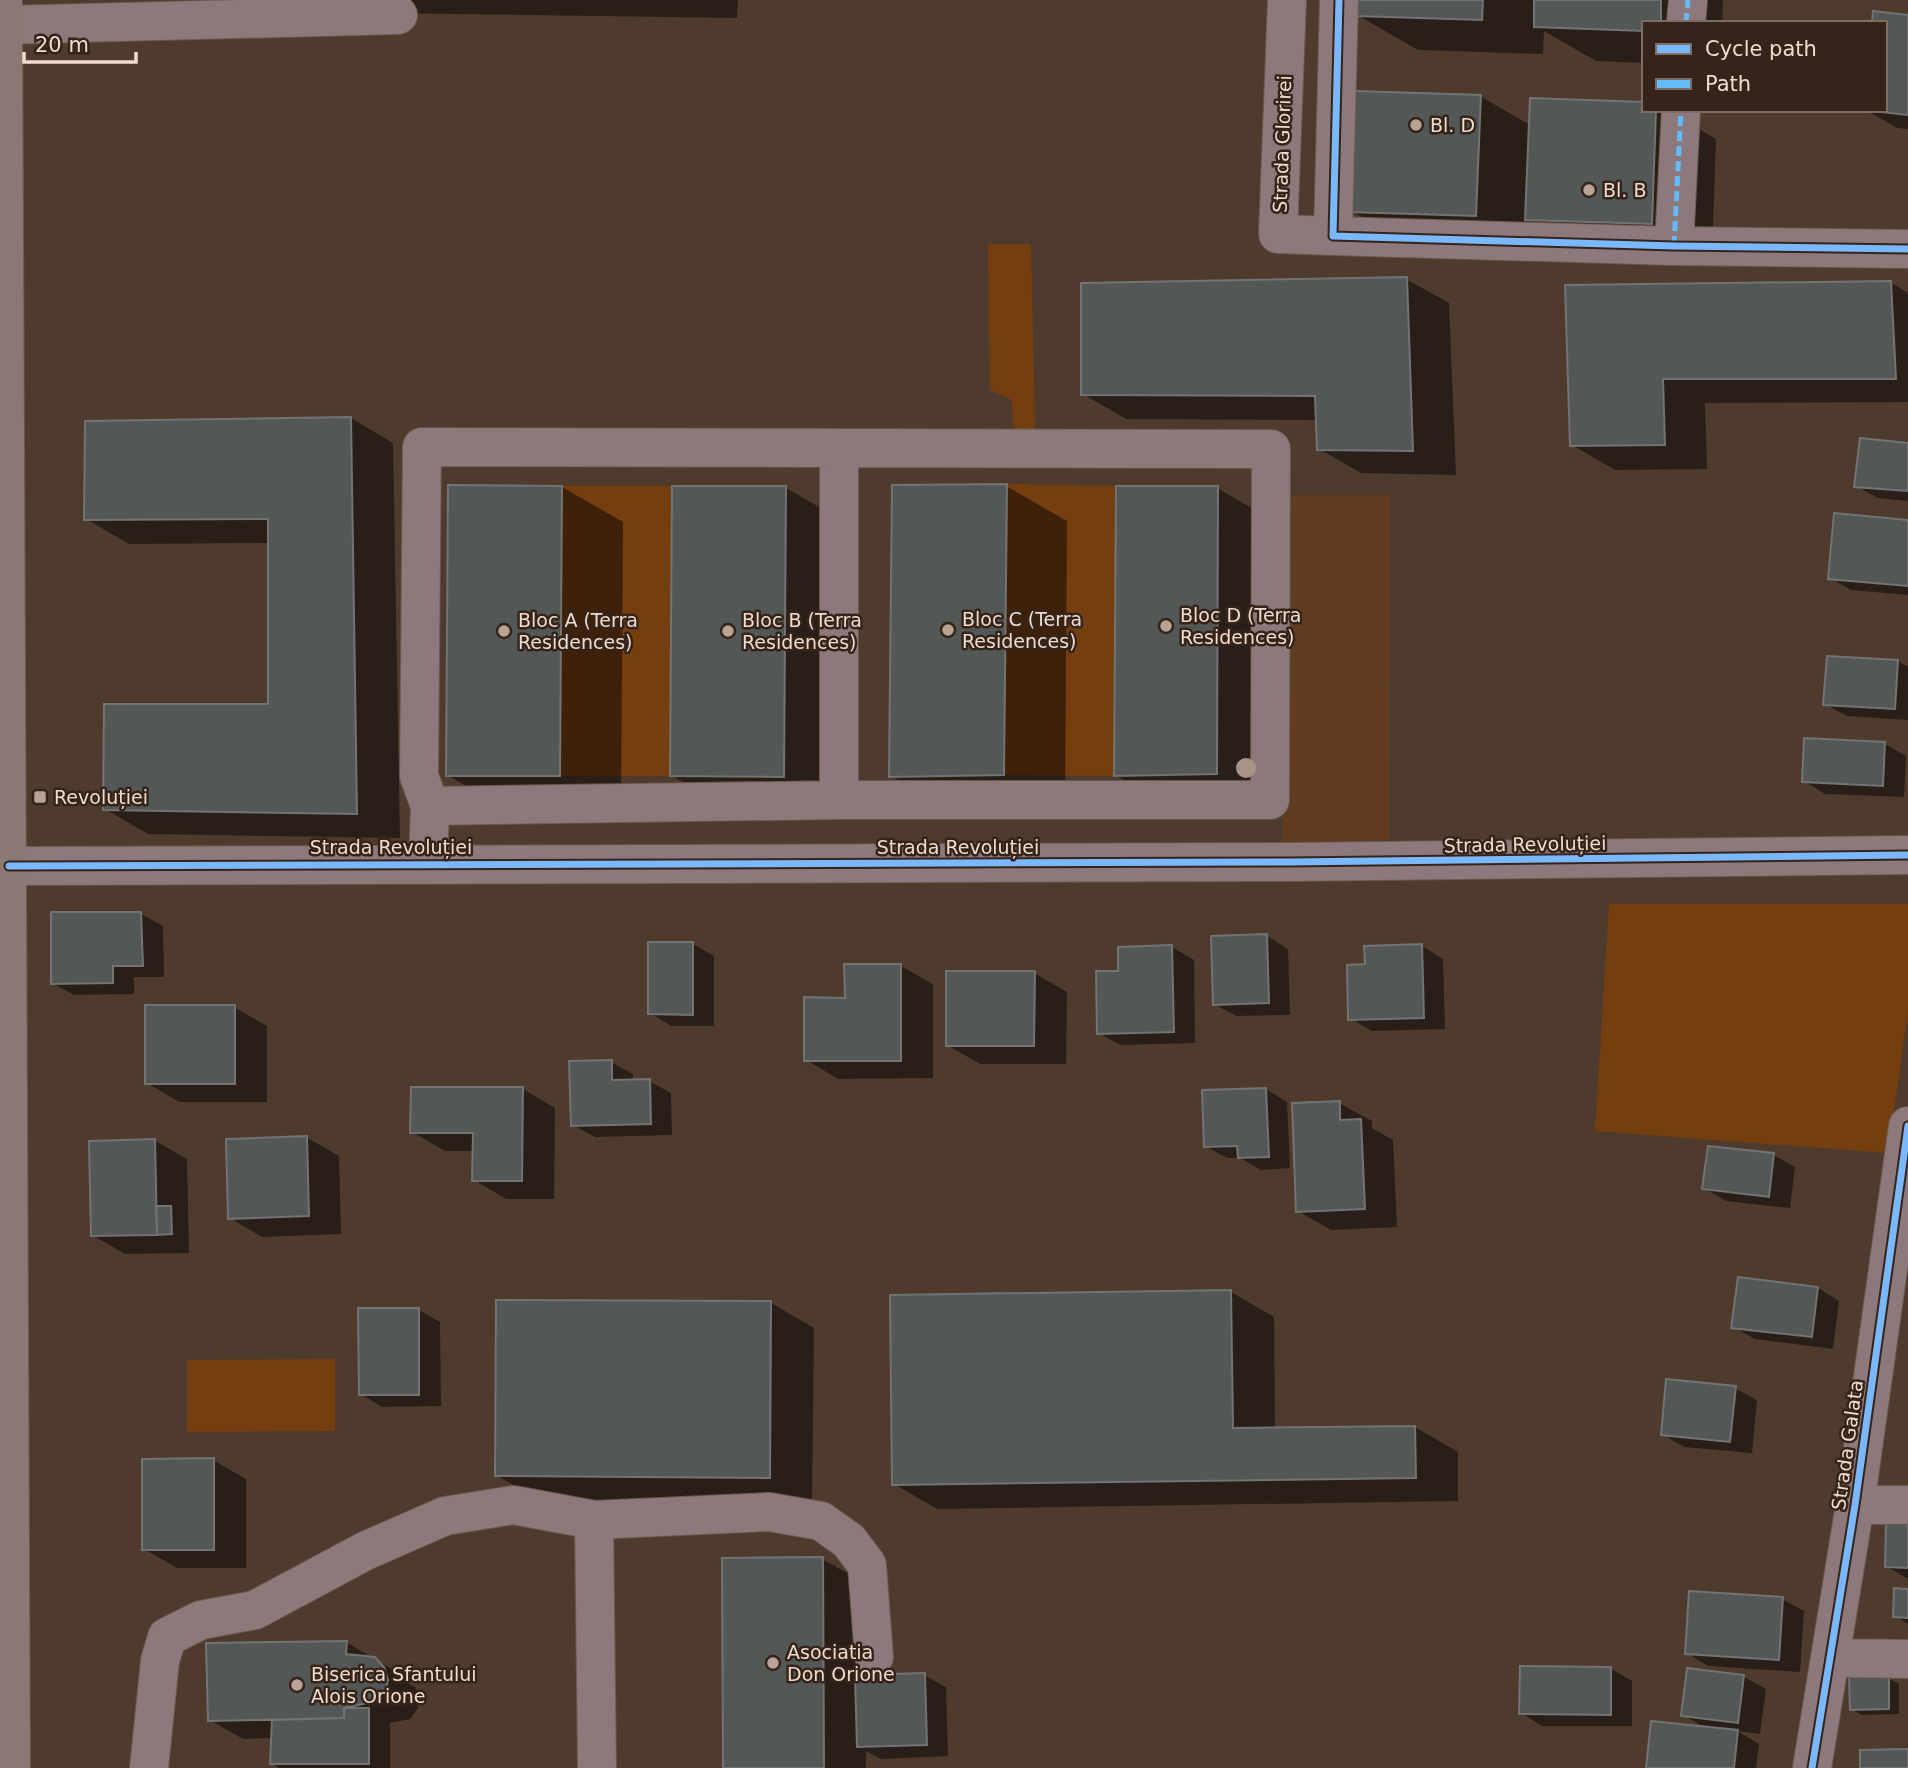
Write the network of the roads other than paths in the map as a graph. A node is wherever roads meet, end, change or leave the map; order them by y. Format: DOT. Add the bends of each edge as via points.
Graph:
graph roads {
  1 [pos="1287,0"];
  2 [pos="1339,0"];
  3 [pos="1688,0"];
  4 [pos="3,12"];
  5 [pos="398,15"];
  6 [pos="1686,21"];
  7 [pos="1681,112"];
  8 [pos="1333,236"];
  9 [pos="1674,246"];
  10 [pos="1908,249"];
  11 [pos="3,397"];
  12 [pos="839,449"];
  13 [pos="4,699"];
  14 [pos="839,800"];
  15 [pos="430,806"];
  16 [pos="1908,855"];
  17 [pos="428,862"];
  18 [pos="9,866"];
  19 [pos="1908,1126"];
  20 [pos="1899,1264"];
  21 [pos="5,1324"];
  22 [pos="1854,1505"];
  23 [pos="1908,1505"];
  24 [pos="594,1520"];
  25 [pos="874,1657"];
  26 [pos="1832,1658"];
  27 [pos="1908,1659"];
  28 [pos="11,1768"];
  29 [pos="149,1768"];
  30 [pos="597,1768"];
  31 [pos="1812,1768"];
  1 -- 8 [label="street, Strada Glorirei" via="1278,234"];
  2 -- 8 [label="street"];
  3 -- 6 [label="street"];
  4 -- 5 [label="street"];
  4 -- 11 [label="main road"];
  7 -- 9 [label="street"];
  8 -- 9 [label="street"];
  9 -- 10 [label="street"];
  11 -- 13 [label="main road"];
  12 -- 14 [label="street"];
  12 -- 14 [label="street" via="1271,449 1270,800"];
  12 -- 15 [label="street" via="422,447 419,776"];
  13 -- 18 [label="main road"];
  14 -- 15 [label="street"];
  15 -- 17 [label="street"];
  16 -- 17 [label="street, Strada Revoluției" via="1289,862"];
  17 -- 18 [label="street, Strada Revoluției"];
  18 -- 21 [label="main road"];
  19 -- 20 [label="street, Strada Galata"];
  20 -- 22 [label="street, Strada Galata"];
  21 -- 28 [label="main road"];
  22 -- 23 [label="street"];
  22 -- 26 [label="street, Strada Galata"];
  24 -- 25 [label="street" via="769,1512 821,1521 849,1541 867,1565"];
  24 -- 29 [label="street" via="513,1505 445,1516 365,1551 255,1610 201,1620 178,1630 167,1637 160,1661"];
  24 -- 30 [label="street"];
  26 -- 27 [label="street"];
  26 -- 31 [label="street, Strada Galata"];
}
